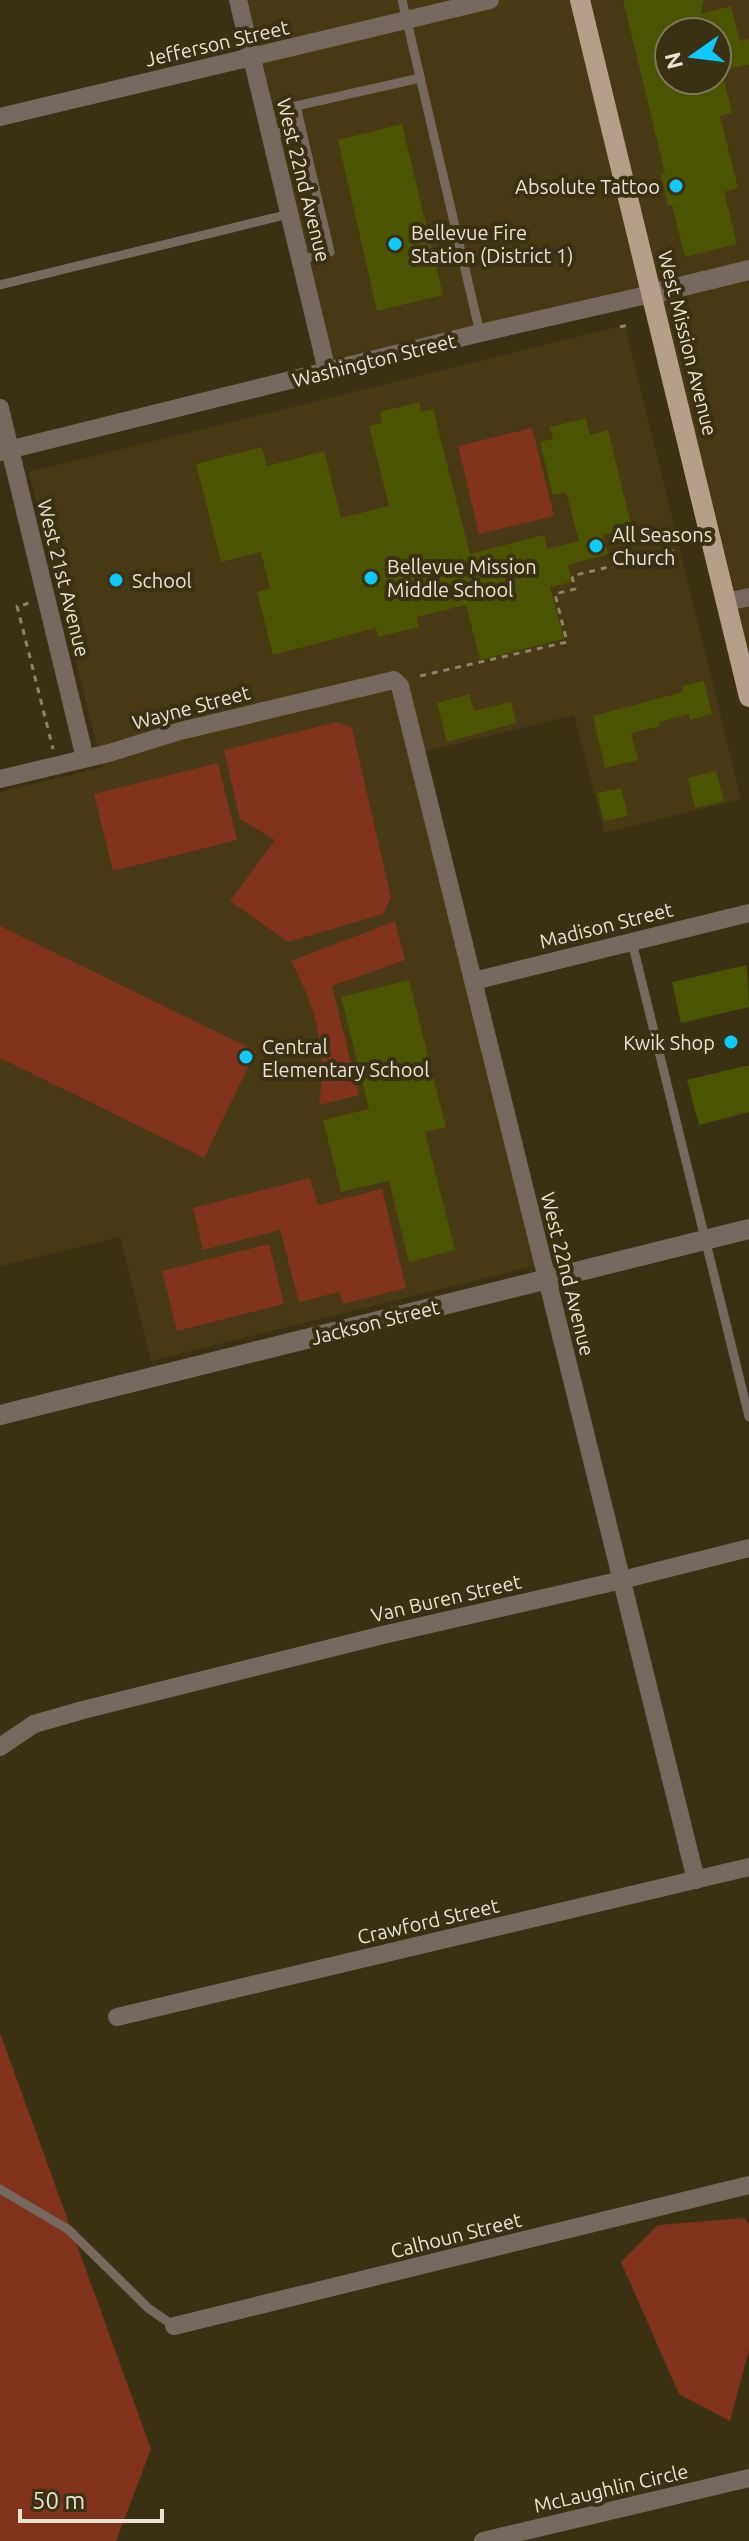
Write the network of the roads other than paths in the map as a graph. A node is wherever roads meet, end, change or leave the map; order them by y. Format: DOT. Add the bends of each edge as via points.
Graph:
graph roads {
  1 [pos="238,0"];
  2 [pos="402,0"];
  3 [pos="490,0"];
  4 [pos="580,0"];
  5 [pos="406,20"];
  6 [pos="252,57"];
  7 [pos="420,78"];
  8 [pos="0,117"];
  9 [pos="301,127"];
  10 [pos="270,135"];
  11 [pos="289,214"];
  12 [pos="300,260"];
  13 [pos="749,270"];
  14 [pos="0,285"];
  15 [pos="651,294"];
  16 [pos="480,333"];
  17 [pos="327,371"];
  18 [pos="0,408"];
  19 [pos="5,451"];
  20 [pos="749,597"];
  21 [pos="726,602"];
  22 [pos="394,680"];
  23 [pos="749,697"];
  24 [pos="85,758"];
  25 [pos="0,779"];
  26 [pos="749,913"];
  27 [pos="632,942"];
  28 [pos="474,981"];
  29 [pos="749,1229"];
  30 [pos="706,1240"];
  31 [pos="547,1280"];
  32 [pos="0,1415"];
  33 [pos="749,1417"];
  34 [pos="749,1548"];
  35 [pos="622,1580"];
  36 [pos="0,1747"];
  37 [pos="749,1867"];
  38 [pos="696,1880"];
  39 [pos="117,2017"];
  40 [pos="749,2185"];
  41 [pos="0,2189"];
  42 [pos="174,2326"];
  43 [pos="749,2478"];
  44 [pos="483,2541"];
  1 -- 6 [label="street, West 22nd Avenue"];
  2 -- 5 [label="lane"];
  3 -- 5 [label="street, Jefferson Street"];
  4 -- 15 [label="main road, West Mission Avenue"];
  5 -- 6 [label="street, Jefferson Street"];
  5 -- 7 [label="lane"];
  6 -- 8 [label="street, Jefferson Street"];
  6 -- 10 [label="street, West 22nd Avenue"];
  7 -- 9 [label="lane" via="296,106"];
  7 -- 16 [label="lane"];
  9 -- 10 [label="lane"];
  9 -- 12 [label="lane" via="330,252"];
  10 -- 11 [label="street, West 22nd Avenue"];
  11 -- 12 [label="street, West 22nd Avenue"];
  11 -- 14 [label="lane"];
  12 -- 17 [label="street, West 22nd Avenue"];
  13 -- 15 [label="street, Washington Street"];
  15 -- 16 [label="street, Washington Street"];
  15 -- 21 [label="main road, West Mission Avenue"];
  16 -- 17 [label="street, Washington Street"];
  17 -- 19 [label="street, Washington Street"];
  18 -- 19 [label="street, West 21st Avenue"];
  19 -- 24 [label="street, West 21st Avenue"];
  20 -- 21 [label="street"];
  21 -- 23 [label="main road, West Mission Avenue"];
  22 -- 24 [label="street, Wayne Street"];
  22 -- 28 [label="street, West 22nd Avenue" via="403,694"];
  24 -- 25 [label="street, Wayne Street"];
  26 -- 27 [label="street, Madison Street"];
  27 -- 28 [label="street, Madison Street"];
  27 -- 30 [label="lane"];
  28 -- 31 [label="street, West 22nd Avenue"];
  29 -- 30 [label="street, Jackson Street"];
  30 -- 31 [label="street, Jackson Street"];
  30 -- 33 [label="lane"];
  31 -- 32 [label="street, Jackson Street"];
  31 -- 35 [label="street, West 22nd Avenue"];
  34 -- 35 [label="street, Van Buren Street"];
  35 -- 36 [label="street, Van Buren Street" via="34,1724"];
  35 -- 38 [label="street, West 22nd Avenue"];
  37 -- 38 [label="street, Crawford Street"];
  38 -- 39 [label="street, Crawford Street"];
  40 -- 42 [label="street, Calhoun Street"];
  41 -- 42 [label="lane" via="69,2230 148,2308"];
  43 -- 44 [label="street, McLaughlin Circle"];
}
